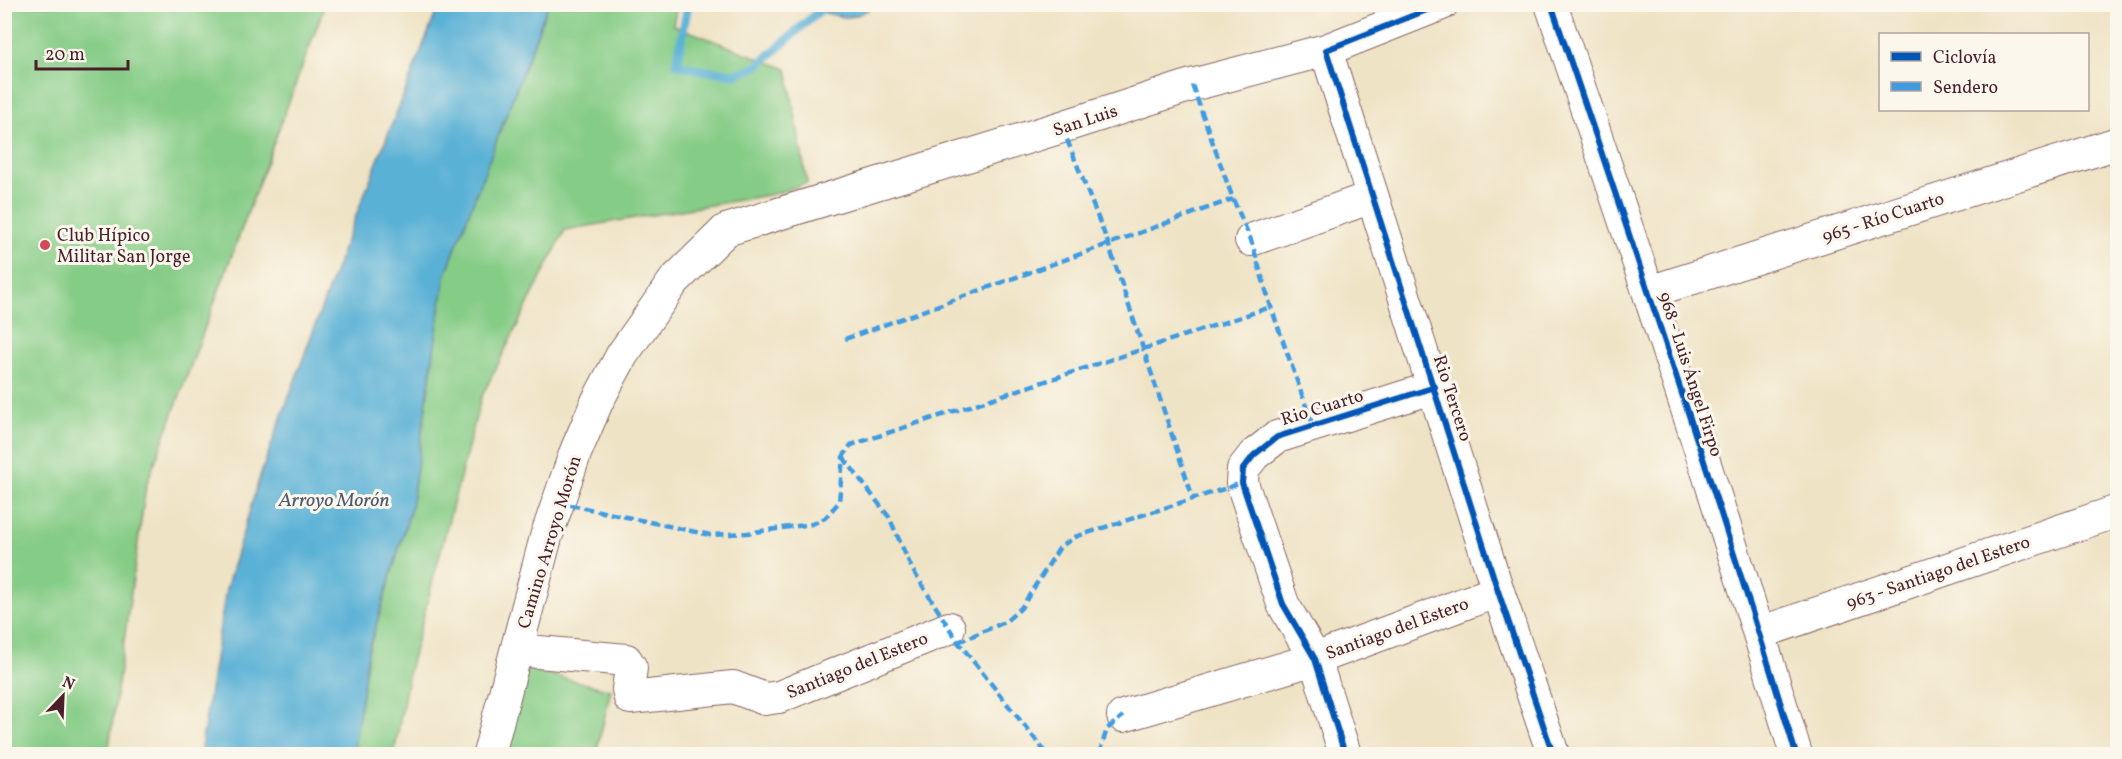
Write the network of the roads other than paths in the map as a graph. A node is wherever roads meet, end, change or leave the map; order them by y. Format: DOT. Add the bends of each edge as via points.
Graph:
graph roads {
  1 [pos="1442,4"];
  2 [pos="1551,4"];
  3 [pos="1326,50"];
  4 [pos="2118,142"];
  5 [pos="1372,197"];
  6 [pos="726,230"];
  7 [pos="1251,240"];
  8 [pos="1649,292"];
  9 [pos="1435,387"];
  10 [pos="2118,511"];
  11 [pos="1498,591"];
  12 [pos="949,628"];
  13 [pos="1759,633"];
  14 [pos="517,650"];
  15 [pos="1315,659"];
  16 [pos="1123,717"];
  17 [pos="489,754"];
  18 [pos="1345,754"];
  19 [pos="1553,754"];
  20 [pos="1796,754"];
  1 -- 3 [label="street, San Luis"];
  2 -- 8 [label="street, 968 - Luis Ángel Firpo"];
  3 -- 5 [label="street, Rio Tercero"];
  3 -- 6 [label="street, San Luis" via="1192,85"];
  4 -- 8 [label="street, 965 - Río Cuarto"];
  5 -- 7 [label="street"];
  5 -- 9 [label="street, Rio Tercero"];
  6 -- 14 [label="street, Camino Arroyo Morón" via="674,281 622,355 597,402 557,502"];
  8 -- 13 [label="street, 968 - Luis Ángel Firpo"];
  9 -- 11 [label="street, Rio Tercero"];
  9 -- 15 [label="street, Rio Cuarto" via="1277,437 1242,469 1242,483 1283,604"];
  10 -- 13 [label="street, 963 - Santiago del Estero"];
  11 -- 15 [label="street, Santiago del Estero"];
  11 -- 19 [label="street, Rio Tercero"];
  12 -- 14 [label="street, Santiago del Estero" via="779,697 765,699 733,687 630,698 632,668 626,660"];
  13 -- 20 [label="street, 968 - Luis Ángel Firpo"];
  14 -- 17 [label="street, Camino Arroyo Morón"];
  15 -- 16 [label="street, Santiago del Estero"];
  15 -- 18 [label="street"];
}
